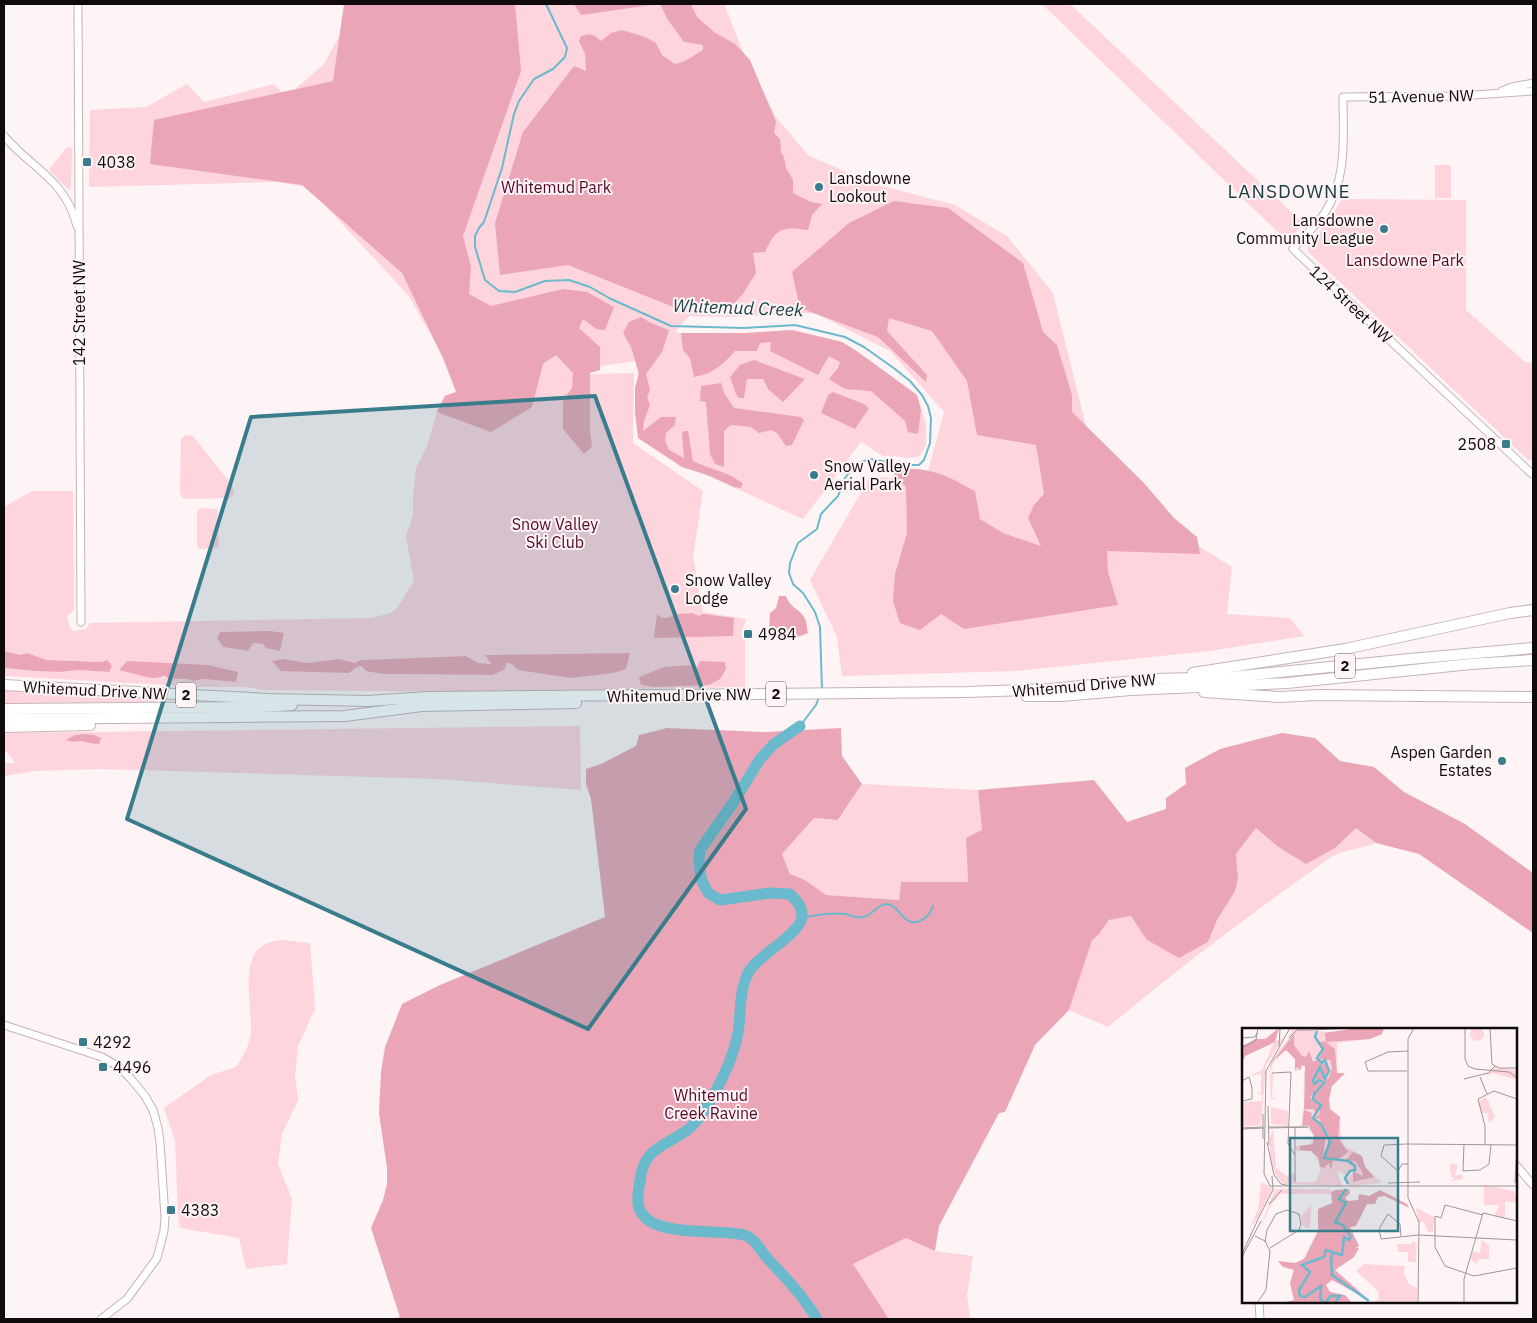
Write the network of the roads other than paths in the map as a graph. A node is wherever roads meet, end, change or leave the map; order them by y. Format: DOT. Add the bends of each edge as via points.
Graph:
graph roads {
  1 [pos="78,4"];
  2 [pos="1533,84"];
  3 [pos="1533,91"];
  4 [pos="1499,92"];
  5 [pos="1343,97"];
  6 [pos="4,136"];
  7 [pos="79,238"];
  8 [pos="1533,474"];
  9 [pos="1533,610"];
  10 [pos="81,622"];
  11 [pos="1533,648"];
  12 [pos="1533,660"];
  13 [pos="1156,679"];
  14 [pos="4,685"];
  15 [pos="1149,689"];
  16 [pos="887,696"];
  17 [pos="1533,697"];
  18 [pos="665,698"];
  19 [pos="368,701"];
  20 [pos="4,709"];
  21 [pos="184,717"];
  22 [pos="4,719"];
  23 [pos="4,727"];
  24 [pos="4,1025"];
  25 [pos="1517,1166"];
  26 [pos="1533,1185"];
  27 [pos="1259,1303"];
  28 [pos="101,1319"];
  29 [pos="1260,1319"];
  1 -- 7 [label="street, 142 Street NW"];
  2 -- 4 [label="street, 51 Avenue NW"];
  3 -- 4 [label="street, 51 Avenue NW"];
  4 -- 5 [label="street, 51 Avenue NW" via="1458,96"];
  5 -- 8 [label="street, 124 Street NW" via="1343,160 1338,187 1324,214 1293,249"];
  6 -- 7 [label="street" via="65,196 74,215"];
  7 -- 10 [label="street, 142 Street NW"];
  9 -- 13 [label="highway" via="1345,649"];
  11 -- 13 [label="highway, Whitemud Drive NW / 2" via="1231,677"];
  12 -- 15 [label="highway, Whitemud Drive NW / 2" via="1301,682"];
  13 -- 16 [label="highway, Whitemud Drive NW / 2" via="1008,691"];
  14 -- 19 [label="highway, Whitemud Drive NW / 2"];
  15 -- 16 [label="highway, Whitemud Drive NW / 2" via="1062,696"];
  15 -- 17 [label="highway" via="1280,697"];
  16 -- 18 [label="highway, Whitemud Drive NW / 2"];
  18 -- 19 [label="highway, Whitemud Drive NW / 2" via="428,697"];
  18 -- 21 [label="highway, Whitemud Drive NW / 2" via="442,705 345,716"];
  19 -- 20 [label="highway" via="262,707"];
  21 -- 22 [label="highway, Whitemud Drive NW / 2"];
  21 -- 23 [label="highway" via="114,724"];
  24 -- 28 [label="street" via="102,1057 131,1079 153,1110 160,1143 164,1231 152,1265 127,1299"];
  25 -- 26 [label="street"];
  27 -- 29 [label="street"];
}
